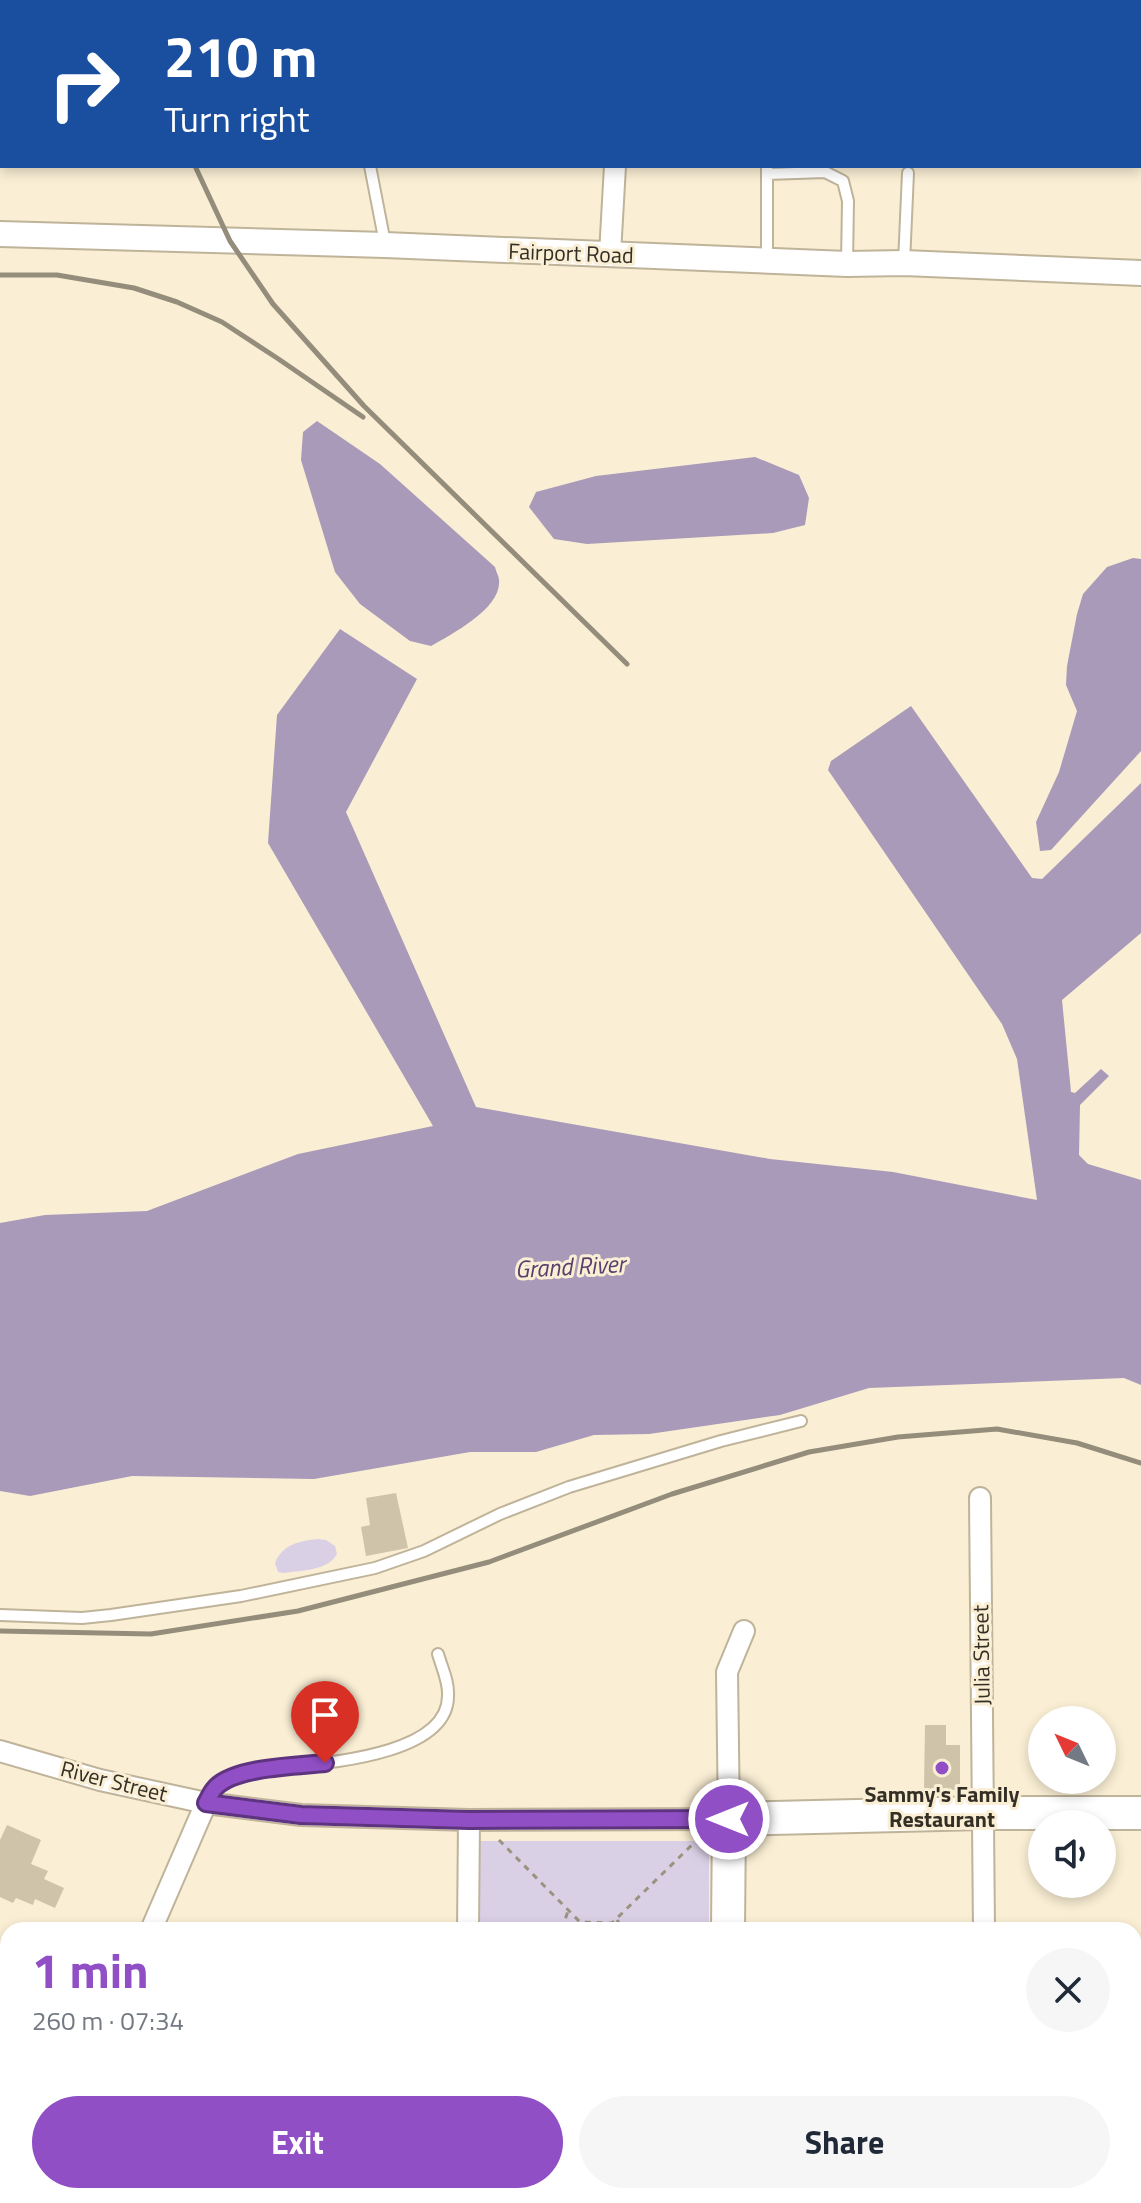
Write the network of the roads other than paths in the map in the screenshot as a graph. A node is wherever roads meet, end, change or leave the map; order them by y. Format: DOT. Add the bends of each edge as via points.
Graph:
graph roads {
  1 [pos="370,168"];
  2 [pos="615,168"];
  3 [pos="767,170"];
  4 [pos="908,173"];
  5 [pos="0,234"];
  6 [pos="385,245"];
  7 [pos="610,254"];
  8 [pos="767,261"];
  9 [pos="904,263"];
  10 [pos="847,264"];
  11 [pos="1141,273"];
  12 [pos="801,1421"];
  13 [pos="980,1498"];
  14 [pos="0,1615"];
  15 [pos="744,1631"];
  16 [pos="438,1654"];
  17 [pos="0,1751"];
  18 [pos="206,1803"];
  19 [pos="983,1813"];
  20 [pos="1141,1813"];
  21 [pos="729,1819"];
  22 [pos="469,1820"];
  23 [pos="154,1922"];
  24 [pos="468,1922"];
  25 [pos="728,1922"];
  26 [pos="984,1922"];
  1 -- 6 [label="lane"];
  2 -- 7 [label="street"];
  3 -- 8 [label="lane"];
  3 -- 10 [label="lane" via="825,172 843,181 848,201"];
  4 -- 9 [label="lane"];
  5 -- 6 [label="street, Fairport Road"];
  6 -- 7 [label="street, Fairport Road"];
  7 -- 8 [label="street, Fairport Road"];
  8 -- 10 [label="street, Fairport Road"];
  9 -- 10 [label="street, Fairport Road"];
  9 -- 11 [label="street, Fairport Road"];
  12 -- 14 [label="lane" via="569,1487 375,1568 241,1596 111,1615"];
  13 -- 19 [label="street, Julia Street"];
  15 -- 21 [label="street" via="727,1672"];
  16 -- 18 [label="lane" via="447,1708 442,1720 418,1740 325,1763 229,1777"];
  17 -- 18 [label="street, River Street"];
  18 -- 22 [label="street, River Street" via="301,1815"];
  18 -- 23 [label="street"];
  19 -- 20 [label="main road, River Street"];
  19 -- 21 [label="main road, River Street"];
  19 -- 26 [label="street, Julia Street"];
  21 -- 22 [label="street, River Street"];
  21 -- 25 [label="main road"];
  22 -- 24 [label="street"];
}
